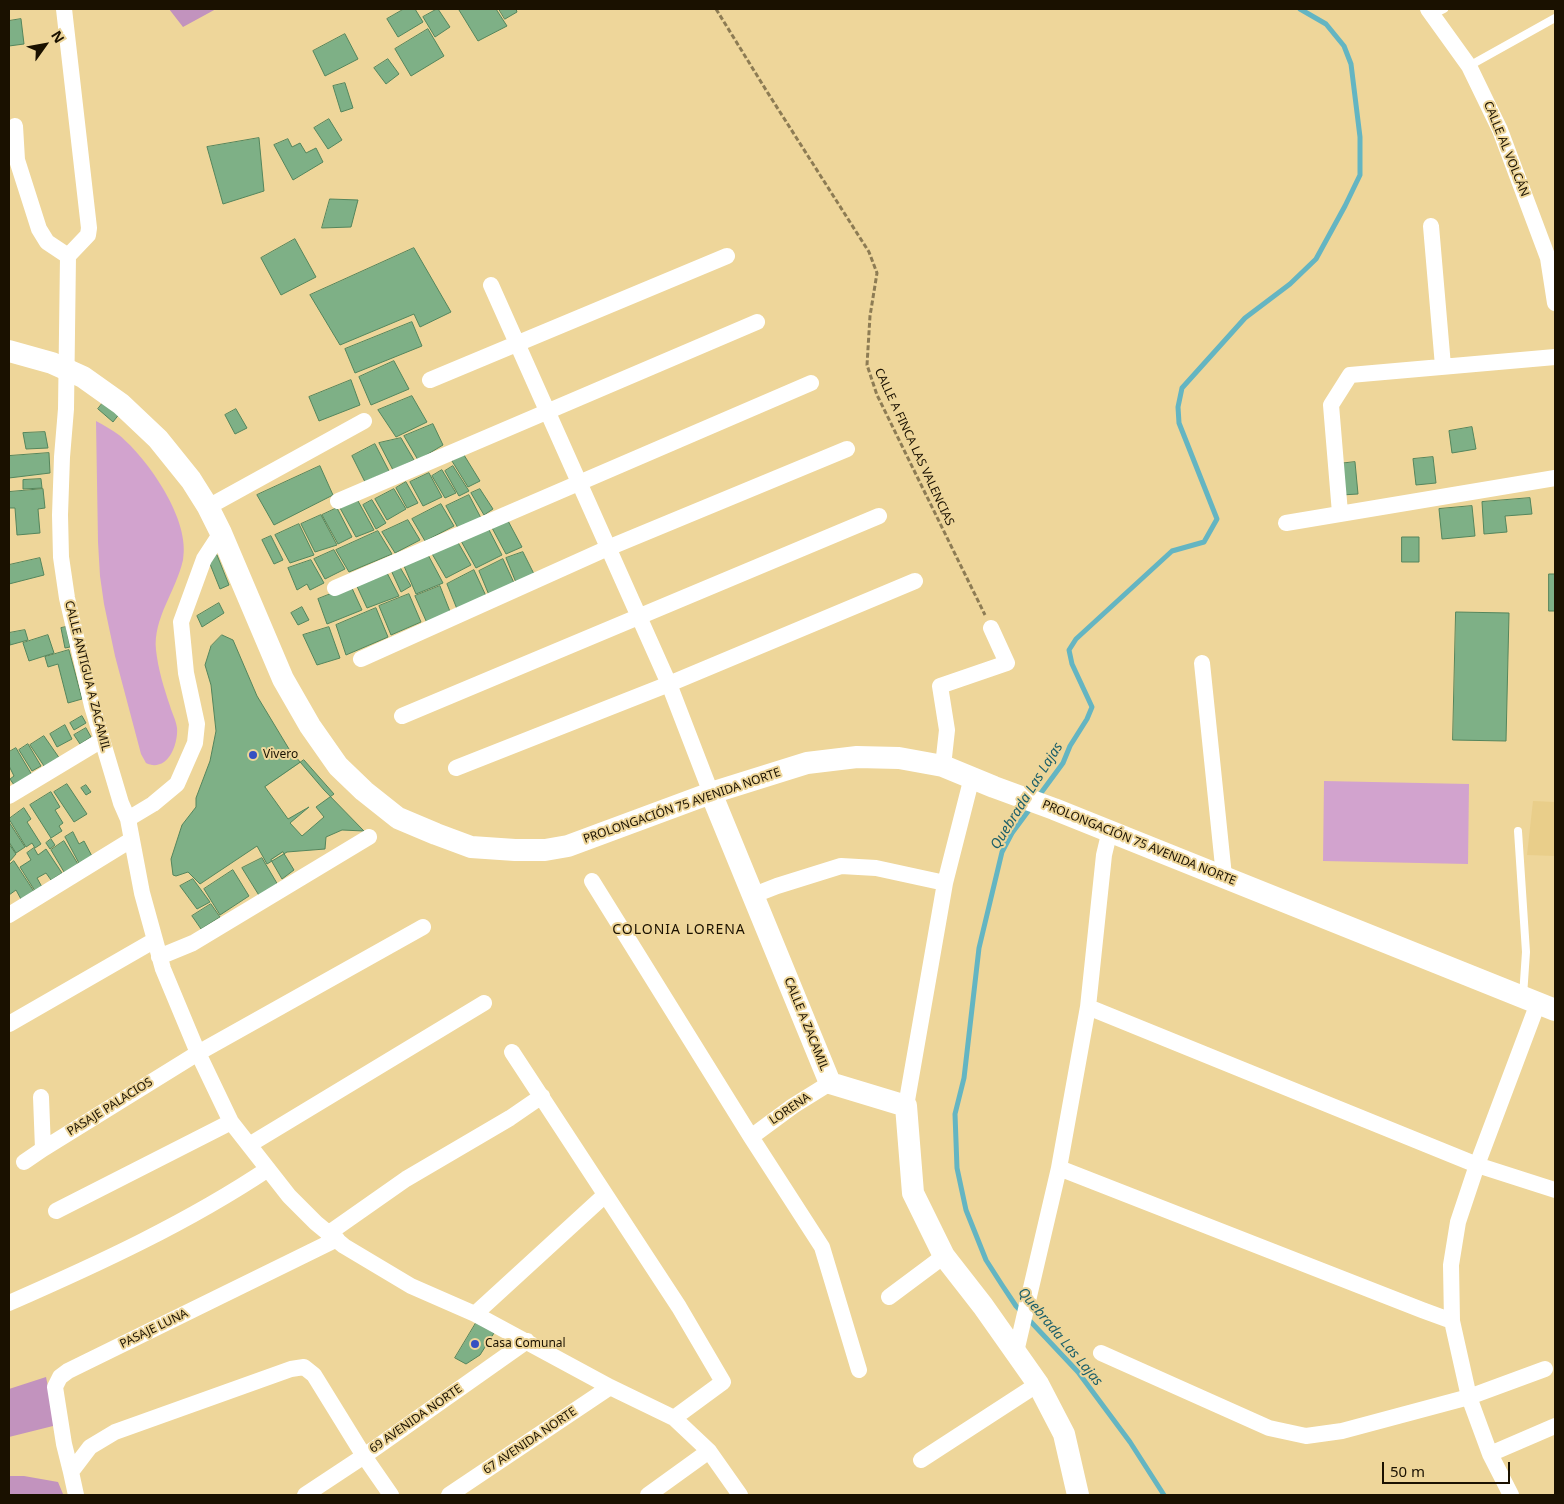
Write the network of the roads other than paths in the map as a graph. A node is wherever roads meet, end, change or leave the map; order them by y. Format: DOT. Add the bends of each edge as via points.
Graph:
graph roads {
  1 [pos="64,9"];
  2 [pos="1435,11"];
  3 [pos="1555,18"];
  4 [pos="1469,66"];
  5 [pos="15,126"];
  6 [pos="1431,226"];
  7 [pos="68,256"];
  8 [pos="727,256"];
  9 [pos="491,284"];
  10 [pos="1555,303"];
  11 [pos="757,322"];
  12 [pos="517,344"];
  13 [pos="9,351"];
  14 [pos="1555,357"];
  15 [pos="1443,366"];
  16 [pos="430,380"];
  17 [pos="811,384"];
  18 [pos="547,411"];
  19 [pos="364,422"];
  20 [pos="847,449"];
  21 [pos="1555,478"];
  22 [pos="579,483"];
  23 [pos="338,501"];
  24 [pos="208,507"];
  25 [pos="1340,513"];
  26 [pos="879,516"];
  27 [pos="1286,523"];
  28 [pos="221,532"];
  29 [pos="608,548"];
  30 [pos="915,581"];
  31 [pos="335,588"];
  32 [pos="638,617"];
  33 [pos="991,628"];
  34 [pos="361,659"];
  35 [pos="1202,663"];
  36 [pos="668,684"];
  37 [pos="402,716"];
  38 [pos="102,740"];
  39 [pos="943,766"];
  40 [pos="456,768"];
  41 [pos="972,777"];
  42 [pos="712,793"];
  43 [pos="9,796"];
  44 [pos="128,819"];
  45 [pos="1110,830"];
  46 [pos="1518,831"];
  47 [pos="368,837"];
  48 [pos="131,840"];
  49 [pos="1224,876"];
  50 [pos="592,881"];
  51 [pos="945,884"];
  52 [pos="754,895"];
  53 [pos="9,915"];
  54 [pos="423,927"];
  55 [pos="155,940"];
  56 [pos="159,957"];
  57 [pos="484,1004"];
  58 [pos="1539,1004"];
  59 [pos="1088,1007"];
  60 [pos="9,1024"];
  61 [pos="512,1052"];
  62 [pos="198,1053"];
  63 [pos="830,1083"];
  64 [pos="542,1096"];
  65 [pos="41,1097"];
  66 [pos="906,1106"];
  67 [pos="231,1122"];
  68 [pos="751,1137"];
  69 [pos="248,1145"];
  70 [pos="43,1149"];
  71 [pos="24,1162"];
  72 [pos="1477,1166"];
  73 [pos="1059,1168"];
  74 [pos="268,1169"];
  75 [pos="1555,1190"];
  76 [pos="604,1195"];
  77 [pos="56,1211"];
  78 [pos="333,1236"];
  79 [pos="944,1256"];
  80 [pos="889,1296"];
  81 [pos="9,1303"];
  82 [pos="475,1314"];
  83 [pos="1452,1321"];
  84 [pos="527,1341"];
  85 [pos="1016,1352"];
  86 [pos="1101,1353"];
  87 [pos="1545,1369"];
  88 [pos="859,1370"];
  89 [pos="1038,1384"];
  90 [pos="610,1387"];
  91 [pos="1470,1397"];
  92 [pos="674,1418"];
  93 [pos="1555,1426"];
  94 [pos="709,1451"];
  95 [pos="1490,1454"];
  96 [pos="364,1456"];
  97 [pos="921,1460"];
  98 [pos="71,1472"];
  99 [pos="1074,1493"];
  100 [pos="76,1495"];
  101 [pos="305,1495"];
  102 [pos="391,1495"];
  103 [pos="450,1495"];
  104 [pos="648,1495"];
  105 [pos="740,1495"];
  106 [pos="1511,1495"];
  1 -- 7 [label="street" via="89,228 88,235"];
  2 -- 4 [label="street, CALLE AL VOLCÁN"];
  3 -- 4 [label="lane"];
  4 -- 10 [label="street, CALLE AL VOLCÁN" via="1498,124 1539,231 1548,258"];
  5 -- 7 [label="street" via="19,169 39,229 47,242"];
  6 -- 15 [label="street"];
  7 -- 38 [label="street, CALLE ANTIGUA A ZACAMIL" via="61,557 72,626"];
  8 -- 12 [label="street"];
  9 -- 12 [label="street"];
  11 -- 18 [label="street"];
  12 -- 16 [label="street"];
  12 -- 18 [label="street"];
  13 -- 24 [label="main road, PROLONGACIÓN 75 AVENIDA NORTE" via="52,363 83,377 121,404 158,439"];
  14 -- 15 [label="street"];
  15 -- 25 [label="street" via="1350,375 1331,405"];
  17 -- 22 [label="street"];
  18 -- 22 [label="street"];
  18 -- 23 [label="street"];
  19 -- 24 [label="street"];
  20 -- 29 [label="street"];
  21 -- 25 [label="street"];
  22 -- 29 [label="street"];
  22 -- 31 [label="street"];
  24 -- 28 [label="main road, PROLONGACIÓN 75 AVENIDA NORTE"];
  25 -- 27 [label="street"];
  26 -- 32 [label="street"];
  28 -- 42 [label="main road, PROLONGACIÓN 75 AVENIDA NORTE" via="283,679 310,726 338,766 398,818 471,846 545,850 568,846"];
  28 -- 44 [label="street" via="204,559 181,622 186,672 197,724 195,743 177,784"];
  29 -- 32 [label="street"];
  29 -- 34 [label="street"];
  30 -- 36 [label="street"];
  32 -- 36 [label="street"];
  32 -- 37 [label="street"];
  33 -- 39 [label="street" via="1007,663 940,686 947,730"];
  35 -- 49 [label="street"];
  36 -- 40 [label="street"];
  36 -- 42 [label="street"];
  38 -- 43 [label="street"];
  38 -- 44 [label="street, CALLE ANTIGUA A ZACAMIL"];
  39 -- 41 [label="main road, PROLONGACIÓN 75 AVENIDA NORTE"];
  39 -- 42 [label="main road, PROLONGACIÓN 75 AVENIDA NORTE" via="898,758 857,757 807,763"];
  41 -- 45 [label="main road, PROLONGACIÓN 75 AVENIDA NORTE"];
  41 -- 51 [label="street"];
  42 -- 52 [label="main road, CALLE A ZACAMIL"];
  44 -- 48 [label="street, CALLE ANTIGUA A ZACAMIL"];
  45 -- 49 [label="main road, PROLONGACIÓN 75 AVENIDA NORTE"];
  45 -- 59 [label="street" via="1104,855"];
  46 -- 58 [label="lane" via="1526,952"];
  47 -- 56 [label="street" via="193,943"];
  48 -- 53 [label="street"];
  48 -- 55 [label="street, CALLE ANTIGUA A ZACAMIL"];
  49 -- 58 [label="main road, PROLONGACIÓN 75 AVENIDA NORTE"];
  50 -- 68 [label="street"];
  51 -- 52 [label="street" via="876,868 841,866"];
  51 -- 66 [label="street"];
  52 -- 63 [label="main road, CALLE A ZACAMIL"];
  54 -- 62 [label="street, PASAJE PALACIOS"];
  55 -- 56 [label="street, CALLE ANTIGUA A ZACAMIL"];
  55 -- 60 [label="street"];
  56 -- 62 [label="street, CALLE ANTIGUA A ZACAMIL"];
  57 -- 69 [label="street"];
  58 -- 72 [label="street"];
  59 -- 72 [label="street"];
  59 -- 73 [label="street"];
  61 -- 64 [label="street"];
  62 -- 67 [label="street, CALLE ANTIGUA A ZACAMIL"];
  62 -- 70 [label="street, PASAJE PALACIOS"];
  63 -- 66 [label="main road, CALLE A ZACAMIL"];
  63 -- 68 [label="street, LORENA"];
  64 -- 76 [label="street"];
  64 -- 78 [label="street, PASAJE LUNA" via="406,1178"];
  65 -- 70 [label="street"];
  66 -- 79 [label="main road" via="913,1194"];
  67 -- 69 [label="street, CALLE ANTIGUA A ZACAMIL"];
  67 -- 77 [label="street"];
  68 -- 88 [label="street" via="822,1247"];
  69 -- 74 [label="street, CALLE ANTIGUA A ZACAMIL"];
  70 -- 71 [label="street, PASAJE PALACIOS"];
  72 -- 75 [label="street"];
  72 -- 83 [label="street" via="1458,1222 1451,1264"];
  73 -- 83 [label="street"];
  73 -- 85 [label="street"];
  74 -- 78 [label="street, CALLE ANTIGUA A ZACAMIL" via="289,1196"];
  74 -- 81 [label="street" via="152,1236"];
  76 -- 82 [label="street"];
  76 -- 92 [label="street" via="679,1307 723,1382"];
  78 -- 82 [label="street, CALLE ANTIGUA A ZACAMIL" via="411,1286"];
  78 -- 98 [label="street, PASAJE LUNA" via="60,1378 55,1387"];
  79 -- 80 [label="street"];
  79 -- 85 [label="main road"];
  82 -- 84 [label="street, CALLE ANTIGUA A ZACAMIL"];
  83 -- 91 [label="street"];
  84 -- 90 [label="street, CALLE ANTIGUA A ZACAMIL"];
  84 -- 96 [label="street, 69 AVENIDA NORTE"];
  85 -- 89 [label="main road"];
  86 -- 91 [label="street" via="1269,1428 1306,1436 1342,1431"];
  87 -- 91 [label="street"];
  89 -- 97 [label="street"];
  89 -- 99 [label="main road" via="1064,1434"];
  90 -- 92 [label="street, CALLE ANTIGUA A ZACAMIL"];
  90 -- 103 [label="street, 67 AVENIDA NORTE"];
  91 -- 95 [label="street"];
  92 -- 94 [label="street, CALLE ANTIGUA A ZACAMIL"];
  93 -- 95 [label="street"];
  94 -- 104 [label="street"];
  94 -- 105 [label="street, CALLE ANTIGUA A ZACAMIL"];
  95 -- 106 [label="street"];
  96 -- 98 [label="street" via="314,1375 304,1367 115,1432 90,1447"];
  96 -- 101 [label="street, 69 AVENIDA NORTE"];
  96 -- 102 [label="street"];
  98 -- 100 [label="street, PASAJE LUNA"];
}
